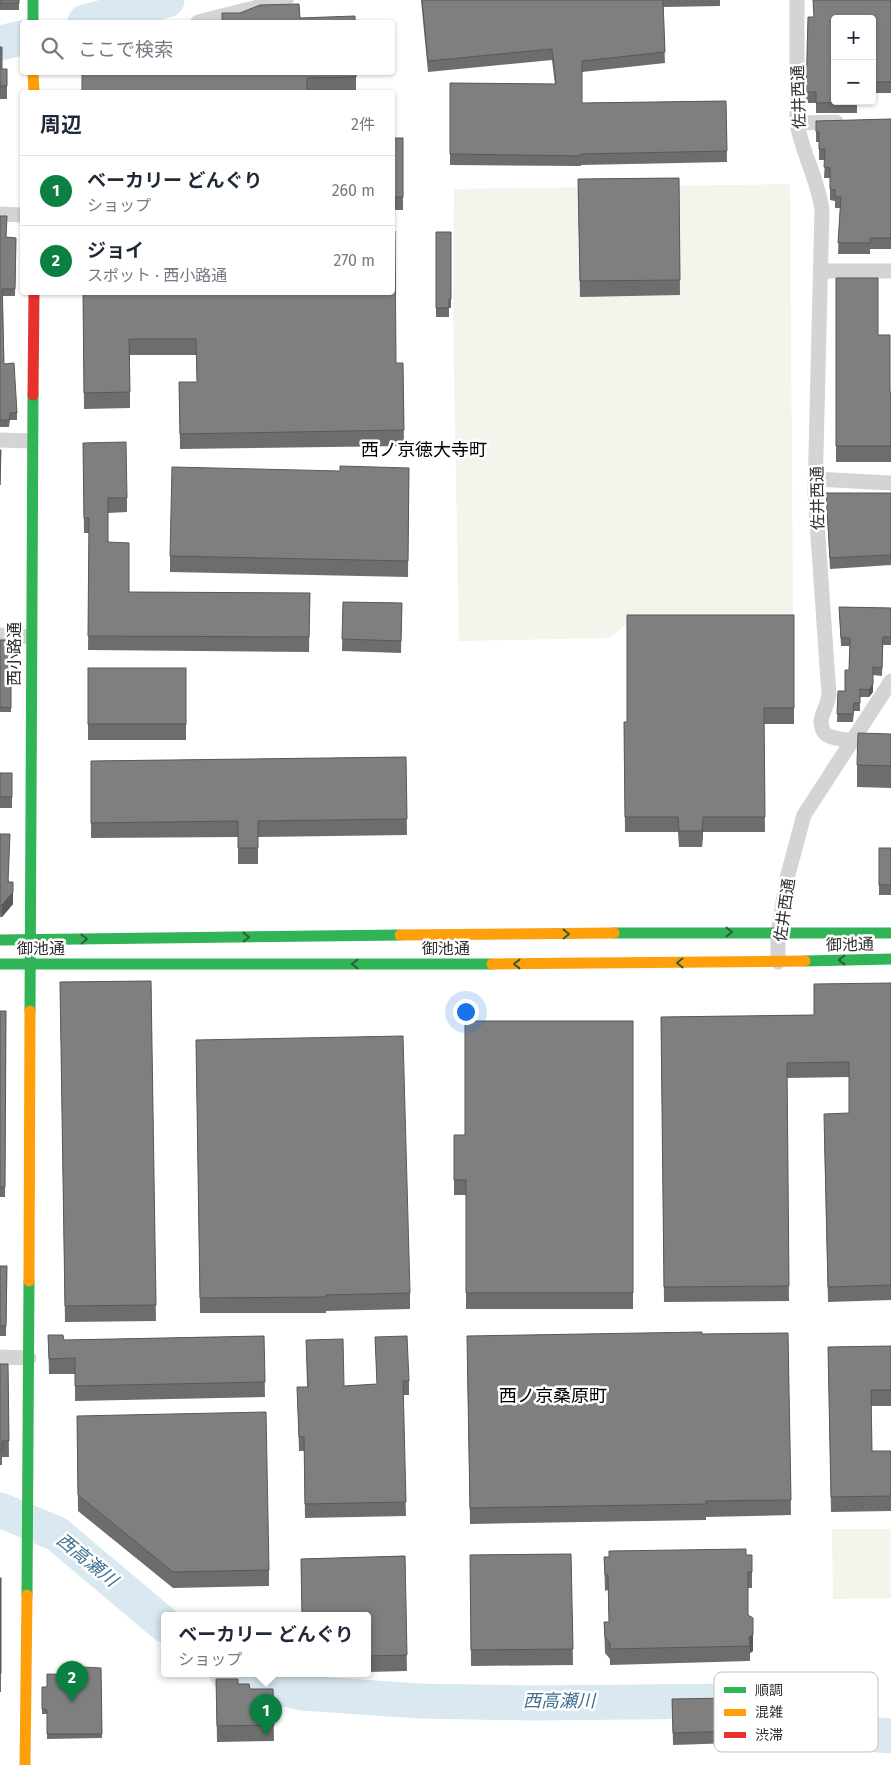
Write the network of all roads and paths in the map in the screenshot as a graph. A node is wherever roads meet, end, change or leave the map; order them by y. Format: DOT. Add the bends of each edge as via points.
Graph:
graph roads {
  1 [pos="33,0"];
  2 [pos="286,0"];
  3 [pos="797,0"];
  4 [pos="33,20"];
  5 [pos="206,20"];
  6 [pos="33,75"];
  7 [pos="34,90"];
  8 [pos="797,122"];
  9 [pos="854,122"];
  10 [pos="0,214"];
  11 [pos="20,215"];
  12 [pos="822,271"];
  13 [pos="891,271"];
  14 [pos="34,295"];
  15 [pos="0,440"];
  16 [pos="31,442"];
  17 [pos="816,479"];
  18 [pos="891,483"];
  19 [pos="0,635"];
  20 [pos="30,637"];
  21 [pos="891,681"];
  22 [pos="851,740"];
  23 [pos="891,742"];
  24 [pos="778,933"];
  25 [pos="891,933"];
  26 [pos="0,940"];
  27 [pos="28,940"];
  28 [pos="891,960"];
  29 [pos="778,962"];
  30 [pos="0,964"];
  31 [pos="28,964"];
  32 [pos="0,1357"];
  33 [pos="29,1358"];
  34 [pos="25,1765"];
  1 -- 4 [label="street"];
  2 -- 5 [label="street"];
  3 -- 8 [label="street, 佐井西通"];
  6 -- 7 [label="street"];
  8 -- 9 [label="street"];
  8 -- 12 [label="street, 佐井西通" via="820,198"];
  10 -- 11 [label="street"];
  12 -- 13 [label="street"];
  12 -- 17 [label="street, 佐井西通"];
  14 -- 16 [label="street, 西小路通"];
  15 -- 16 [label="street"];
  16 -- 20 [label="street, 西小路通"];
  17 -- 18 [label="street"];
  17 -- 22 [label="street, 佐井西通" via="829,695 821,720 822,730 827,735"];
  19 -- 20 [label="street"];
  20 -- 27 [label="street, 西小路通"];
  21 -- 22 [label="street"];
  22 -- 23 [label="street"];
  22 -- 24 [label="street, 佐井西通" via="804,815 787,878"];
  24 -- 25 [label="street, 御池通"];
  27 -- 24 [label="street, 御池通, one-way"];
  24 -- 29 [label="street, 佐井西通"];
  26 -- 27 [label="street, 御池通"];
  27 -- 31 [label="street, 西小路通"];
  28 -- 29 [label="street, 御池通, one-way"];
  29 -- 31 [label="street, 御池通, one-way"];
  30 -- 31 [label="street, 御池通"];
  31 -- 33 [label="street, 西小路通"];
  32 -- 33 [label="street"];
  33 -- 34 [label="street, 西小路通"];
}
